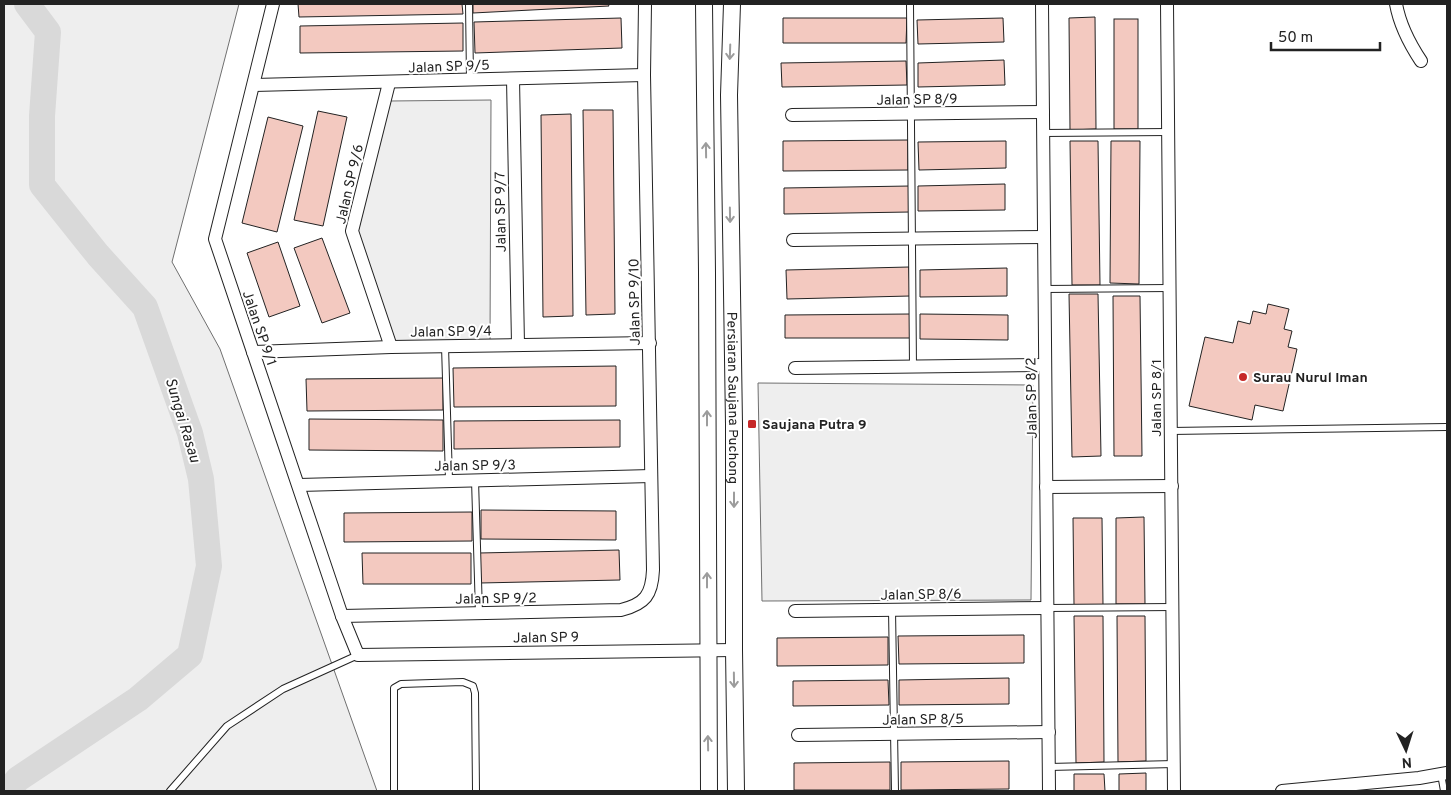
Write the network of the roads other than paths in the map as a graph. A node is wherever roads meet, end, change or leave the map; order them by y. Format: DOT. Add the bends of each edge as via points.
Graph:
graph roads {
  1 [pos="273,4"];
  2 [pos="469,4"];
  3 [pos="645,4"];
  4 [pos="704,4"];
  5 [pos="732,4"];
  6 [pos="910,4"];
  7 [pos="1042,4"];
  8 [pos="1167,4"];
  9 [pos="1396,4"];
  10 [pos="1421,61"];
  11 [pos="644,75"];
  12 [pos="470,79"];
  13 [pos="512,79"];
  14 [pos="389,83"];
  15 [pos="254,85"];
  16 [pos="1043,112"];
  17 [pos="911,114"];
  18 [pos="792,115"];
  19 [pos="1168,132"];
  20 [pos="1043,133"];
  21 [pos="1044,237"];
  22 [pos="912,239"];
  23 [pos="793,240"];
  24 [pos="1170,288"];
  25 [pos="1044,289"];
  26 [pos="650,343"];
  27 [pos="518,344"];
  28 [pos="445,346"];
  29 [pos="391,347"];
  30 [pos="253,352"];
  31 [pos="1045,365"];
  32 [pos="913,367"];
  33 [pos="795,368"];
  34 [pos="1447,427"];
  35 [pos="1171,431"];
  36 [pos="651,476"];
  37 [pos="449,480"];
  38 [pos="475,480"];
  39 [pos="299,485"];
  40 [pos="1172,486"];
  41 [pos="1046,488"];
  42 [pos="646,598"];
  43 [pos="1173,607"];
  44 [pos="1047,608"];
  45 [pos="892,610"];
  46 [pos="795,611"];
  47 [pos="479,613"];
  48 [pos="342,616"];
  49 [pos="708,650"];
  50 [pos="734,650"];
  51 [pos="358,655"];
  52 [pos="1049,732"];
  53 [pos="894,734"];
  54 [pos="798,735"];
  55 [pos="1174,764"];
  56 [pos="1049,767"];
  57 [pos="1444,773"];
  58 [pos="1334,788"];
  59 [pos="170,791"];
  60 [pos="394,791"];
  61 [pos="476,791"];
  62 [pos="709,791"];
  63 [pos="736,791"];
  64 [pos="895,791"];
  65 [pos="1049,791"];
  66 [pos="1174,791"];
  67 [pos="1282,791"];
  68 [pos="1444,791"];
  1 -- 15 [label="street, Jalan SP 9/1"];
  2 -- 12 [label="lane"];
  3 -- 11 [label="street, Jalan SP 9/10"];
  49 -- 4 [label="street, Persiaran Saujana Puchong, one-way"];
  5 -- 50 [label="street, Persiaran Saujana Puchong, one-way" via="729,95"];
  6 -- 17 [label="lane"];
  7 -- 16 [label="street, Jalan SP 8/2"];
  8 -- 19 [label="street, Jalan SP 8/1"];
  9 -- 10 [label="street" via="1406,36"];
  11 -- 13 [label="street, Jalan SP 9/5"];
  11 -- 26 [label="street, Jalan SP 9/10"];
  12 -- 13 [label="street, Jalan SP 9/5"];
  12 -- 14 [label="street, Jalan SP 9/5"];
  13 -- 27 [label="street, Jalan SP 9/7"];
  14 -- 15 [label="street, Jalan SP 9/5"];
  14 -- 29 [label="street, Jalan SP 9/6" via="352,231"];
  15 -- 30 [label="street, Jalan SP 9/1" via="215,236"];
  16 -- 17 [label="street, Jalan SP 8/9"];
  16 -- 20 [label="street, Jalan SP 8/2"];
  17 -- 18 [label="street, Jalan SP 8/9"];
  17 -- 22 [label="lane"];
  19 -- 20 [label="lane"];
  19 -- 24 [label="street, Jalan SP 8/1"];
  20 -- 21 [label="street, Jalan SP 8/2"];
  21 -- 22 [label="street"];
  21 -- 25 [label="street, Jalan SP 8/2"];
  22 -- 23 [label="street"];
  22 -- 32 [label="lane"];
  24 -- 25 [label="lane"];
  24 -- 35 [label="street, Jalan SP 8/1"];
  25 -- 31 [label="street, Jalan SP 8/2"];
  26 -- 27 [label="street, Jalan SP 9/4"];
  26 -- 36 [label="street, Jalan SP 9/10"];
  27 -- 28 [label="street, Jalan SP 9/4"];
  28 -- 29 [label="street, Jalan SP 9/4"];
  28 -- 37 [label="lane"];
  29 -- 30 [label="street, Jalan SP 9/4"];
  30 -- 39 [label="street, Jalan SP 9/1"];
  31 -- 32 [label="street"];
  31 -- 41 [label="street, Jalan SP 8/2"];
  32 -- 33 [label="street"];
  34 -- 35 [label="lane"];
  35 -- 40 [label="street, Jalan SP 8/1"];
  36 -- 38 [label="street, Jalan SP 9/3"];
  36 -- 42 [label="street, Jalan SP 9/10" via="653,585"];
  37 -- 38 [label="street, Jalan SP 9/3"];
  37 -- 39 [label="street, Jalan SP 9/3"];
  38 -- 47 [label="lane"];
  39 -- 48 [label="street, Jalan SP 9/1"];
  40 -- 41 [label="street"];
  40 -- 43 [label="street, Jalan SP 8/1"];
  41 -- 44 [label="street, Jalan SP 8/2"];
  42 -- 47 [label="street, Jalan SP 9/2" via="636,606 621,610"];
  43 -- 44 [label="lane"];
  43 -- 55 [label="street, Jalan SP 8/1"];
  44 -- 45 [label="street, Jalan SP 8/6"];
  44 -- 52 [label="street, Jalan SP 8/2"];
  45 -- 46 [label="street, Jalan SP 8/6"];
  45 -- 53 [label="lane"];
  47 -- 48 [label="street, Jalan SP 9/2"];
  48 -- 51 [label="street, Jalan SP 9/1"];
  49 -- 50 [label="street, Jalan SP 9"];
  49 -- 51 [label="street, Jalan SP 9"];
  62 -- 49 [label="street, Persiaran Saujana Puchong, one-way"];
  50 -- 63 [label="street, Persiaran Saujana Puchong, one-way"];
  51 -- 59 [label="lane" via="283,689 227,726"];
  52 -- 53 [label="street, Jalan SP 8/5"];
  52 -- 56 [label="street, Jalan SP 8/2"];
  53 -- 54 [label="street, Jalan SP 8/5"];
  53 -- 64 [label="lane"];
  55 -- 56 [label="lane"];
  55 -- 66 [label="street, Jalan SP 8/1"];
  56 -- 65 [label="street, Jalan SP 8/2"];
  57 -- 58 [label="street"];
  57 -- 68 [label="lane"];
  58 -- 67 [label="street"];
  60 -- 61 [label="lane" via="394,688 401,684 463,682 473,686 475,692"];
}
